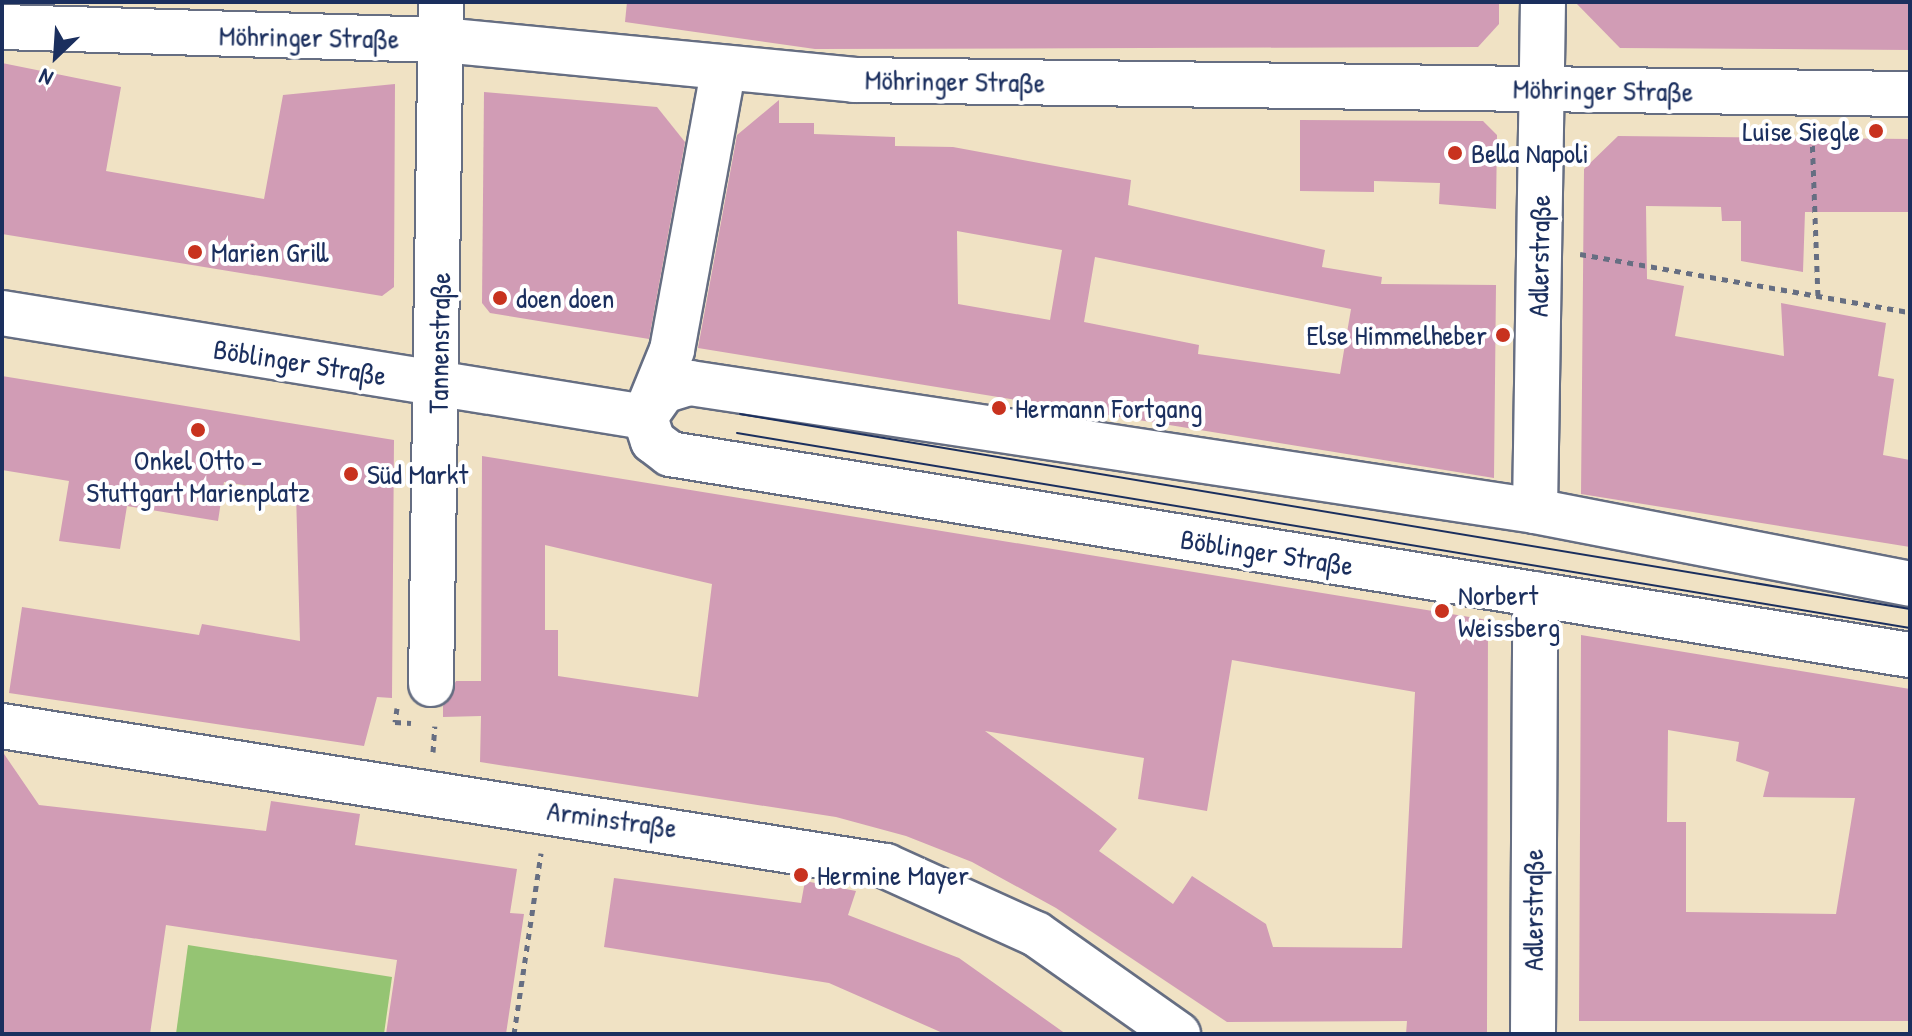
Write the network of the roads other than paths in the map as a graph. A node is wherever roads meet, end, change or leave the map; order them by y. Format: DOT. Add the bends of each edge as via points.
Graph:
graph roads {
  1 [pos="1543,2"];
  2 [pos="441,21"];
  3 [pos="2,27"];
  4 [pos="723,71"];
  5 [pos="1543,88"];
  6 [pos="1910,94"];
  7 [pos="2,313"];
  8 [pos="439,385"];
  9 [pos="645,417"];
  10 [pos="1535,511"];
  11 [pos="1910,584"];
  12 [pos="1535,594"];
  13 [pos="1910,655"];
  14 [pos="431,684"];
  15 [pos="2,726"];
  16 [pos="1178,1034"];
  17 [pos="1533,1034"];
  1 -- 5 [label="street, Adlerstraße"];
  2 -- 3 [label="street, Möhringer Straße"];
  2 -- 4 [label="street, Möhringer Straße"];
  2 -- 8 [label="street, Tannenstraße"];
  4 -- 5 [label="street, Möhringer Straße" via="854,80"];
  4 -- 9 [label="street" via="672,350"];
  5 -- 6 [label="street, Möhringer Straße"];
  5 -- 10 [label="street, Adlerstraße"];
  7 -- 8 [label="street, Böblinger Straße"];
  8 -- 9 [label="street, Böblinger Straße"];
  8 -- 14 [label="street, Tannenstraße"];
  9 -- 10 [label="street" via="663,391 690,383"];
  9 -- 12 [label="street, Böblinger Straße" via="653,441 670,454"];
  10 -- 11 [label="street"];
  12 -- 13 [label="street, Böblinger Straße"];
  12 -- 17 [label="street, Adlerstraße"];
  15 -- 16 [label="street, Arminstraße" via="886,866 1036,934"];
}
